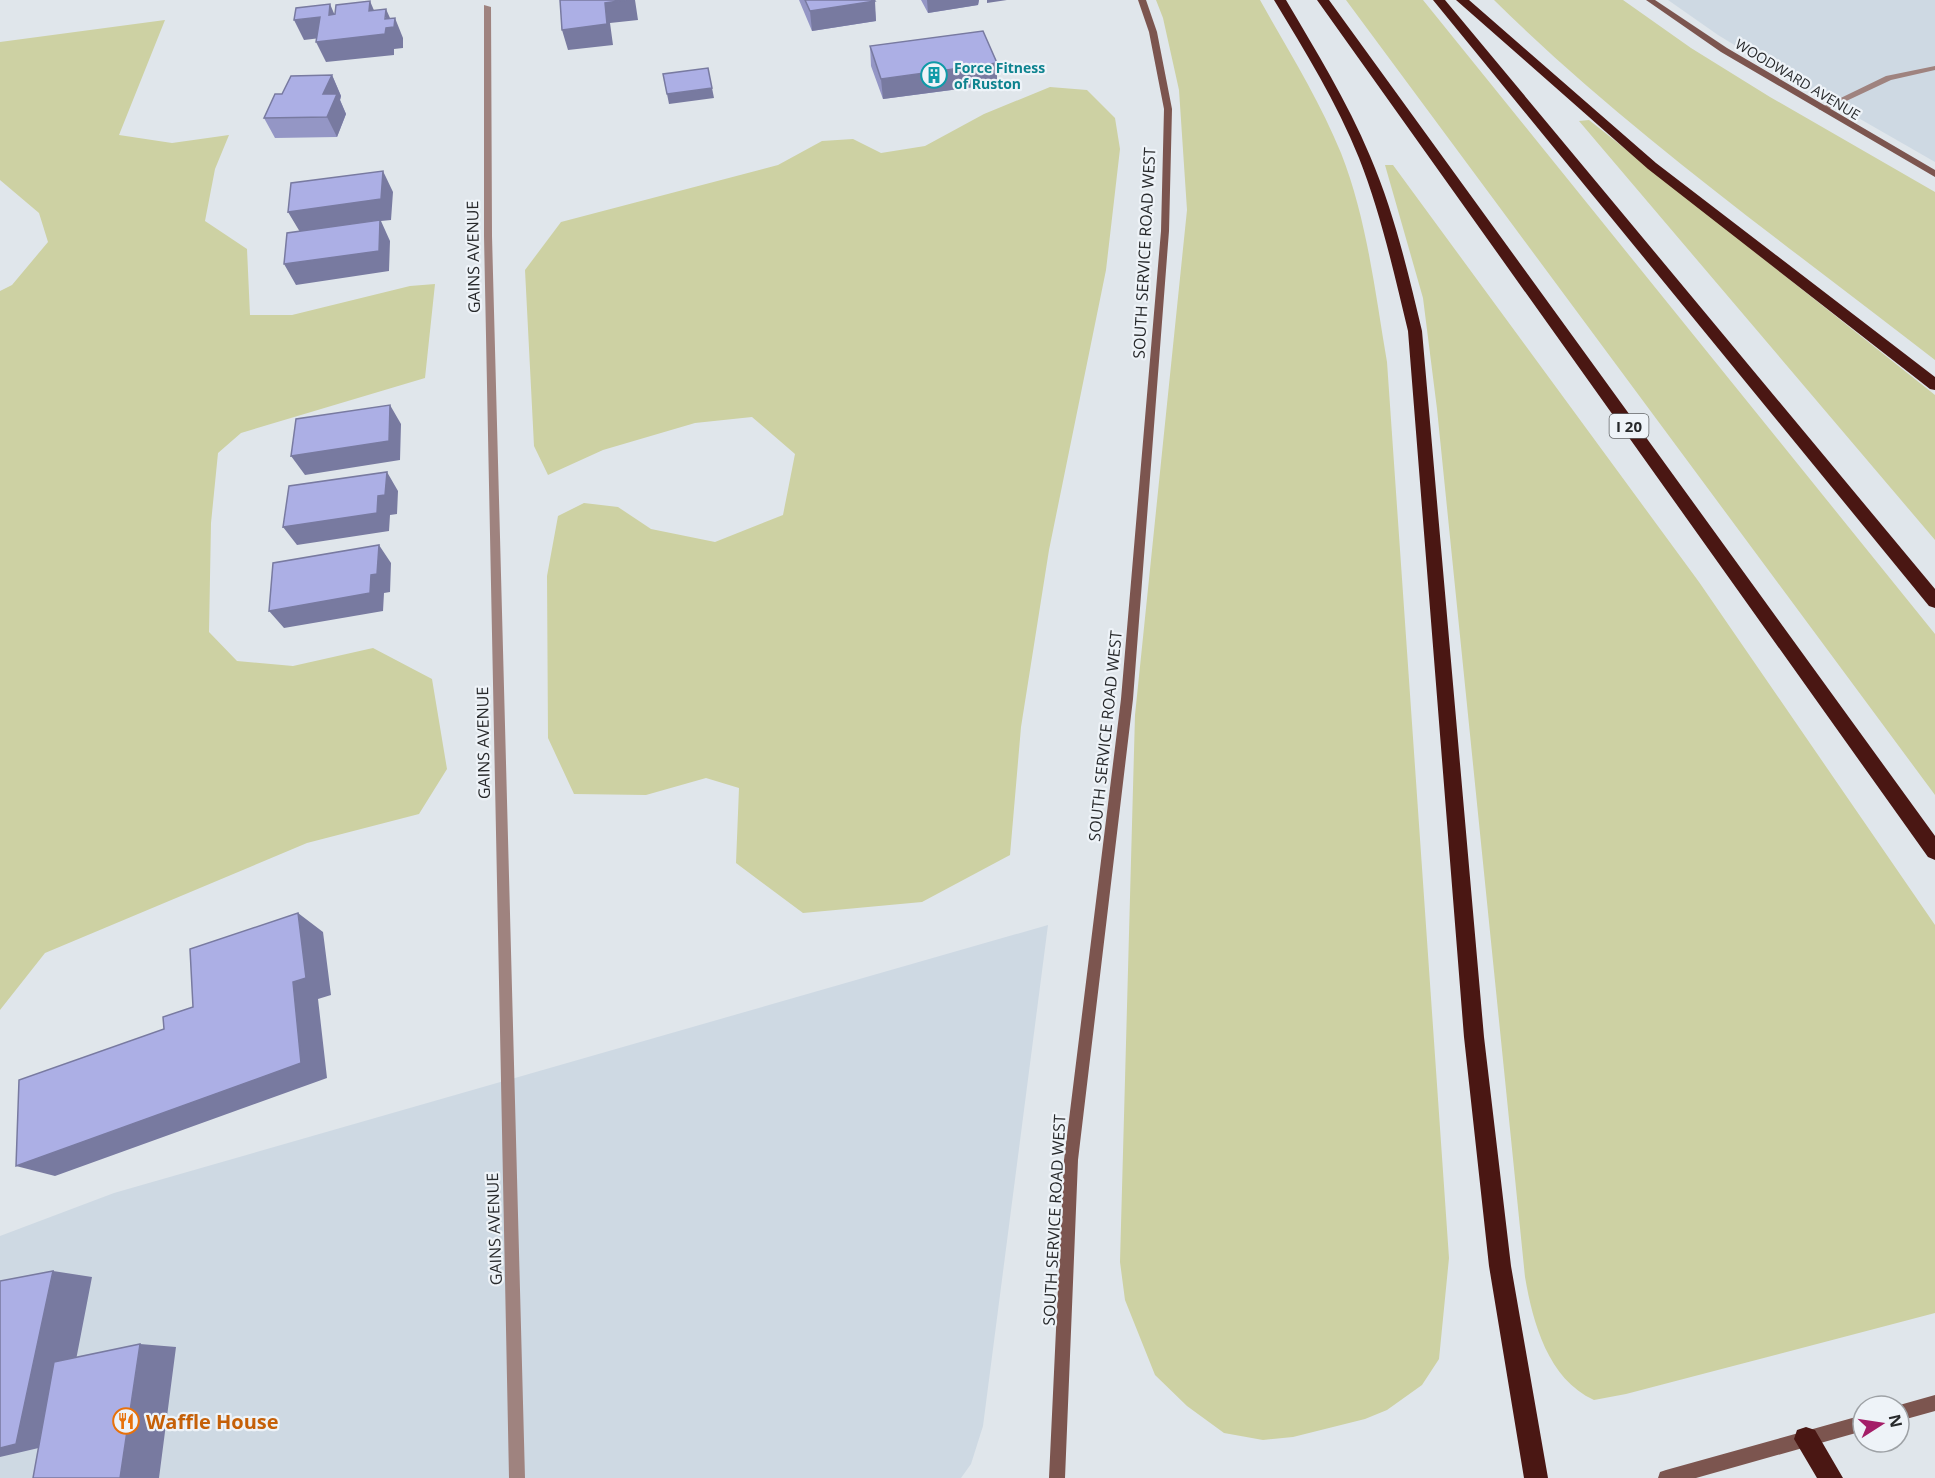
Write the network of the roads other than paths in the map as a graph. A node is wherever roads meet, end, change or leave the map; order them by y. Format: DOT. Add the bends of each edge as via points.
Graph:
graph roads {
  1 [pos="1142,0"];
  2 [pos="1280,0"];
  3 [pos="1323,0"];
  4 [pos="1438,0"];
  5 [pos="1462,0"];
  6 [pos="1650,0"];
  7 [pos="487,8"];
  8 [pos="1935,69"];
  9 [pos="1822,109"];
  10 [pos="1935,174"];
  11 [pos="1935,385"];
  12 [pos="1935,600"];
  13 [pos="1935,851"];
  14 [pos="1935,1403"];
  15 [pos="1911,1410"];
  16 [pos="1851,1426"];
  17 [pos="1806,1439"];
  18 [pos="517,1478"];
  19 [pos="1058,1478"];
  20 [pos="1536,1478"];
  21 [pos="1666,1478"];
  22 [pos="1831,1478"];
  1 -- 19 [label="main road, SOUTH SERVICE ROAD WEST" via="1153,32 1168,109 1165,231 1127,699 1071,1160"];
  2 -- 20 [label="highway" via="1365,157 1389,224 1415,331 1474,1037 1500,1266"];
  3 -- 13 [label="highway, I 20"];
  4 -- 12 [label="highway"];
  5 -- 11 [label="highway" via="1652,166"];
  6 -- 9 [label="main road, WOODWARD AVENUE"];
  7 -- 18 [label="street, GAINS AVENUE"];
  8 -- 9 [label="street" via="1889,78"];
  9 -- 10 [label="main road, WOODWARD AVENUE"];
  14 -- 15 [label="main road"];
  16 -- 17 [label="main road"];
  17 -- 21 [label="main road"];
  17 -- 22 [label="highway"];
}
